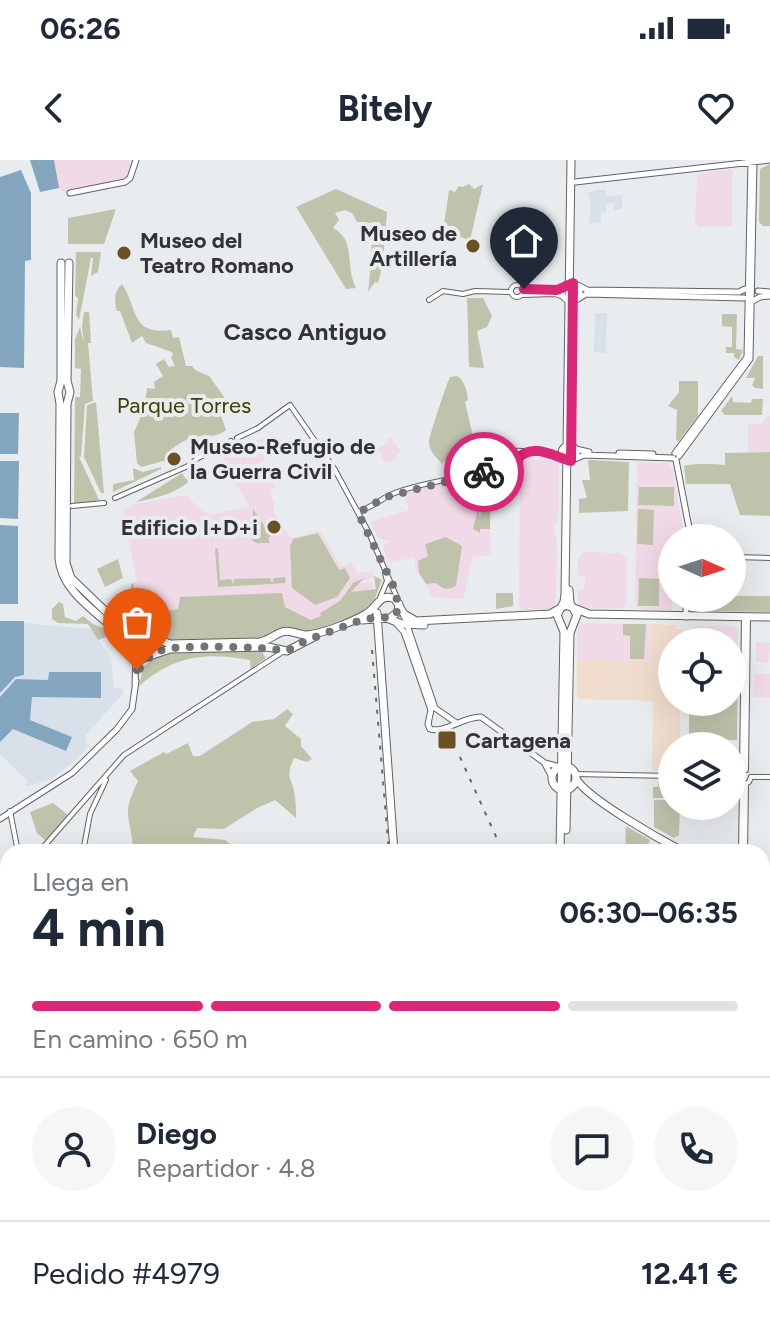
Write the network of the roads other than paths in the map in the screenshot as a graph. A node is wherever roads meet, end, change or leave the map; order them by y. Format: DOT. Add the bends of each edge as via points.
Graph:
graph roads {
  1 [pos="136,160"];
  2 [pos="573,160"];
  3 [pos="770,160"];
  4 [pos="751,161"];
  5 [pos="575,182"];
  6 [pos="70,193"];
  7 [pos="572,243"];
  8 [pos="571,284"];
  9 [pos="522,288"];
  10 [pos="511,292"];
  11 [pos="751,294"];
  12 [pos="770,294"];
  13 [pos="522,295"];
  14 [pos="571,299"];
  15 [pos="429,300"];
  16 [pos="59,392"];
  17 [pos="69,392"];
  18 [pos="570,447"];
  19 [pos="516,451"];
  20 [pos="530,452"];
  21 [pos="550,452"];
  22 [pos="675,455"];
  23 [pos="569,460"];
  24 [pos="516,464"];
  25 [pos="493,470"];
  26 [pos="115,498"];
  27 [pos="104,503"];
  28 [pos="66,506"];
  29 [pos="358,513"];
  30 [pos="688,524"];
  31 [pos="746,557"];
  32 [pos="770,558"];
  33 [pos="385,569"];
  34 [pos="399,603"];
  35 [pos="560,608"];
  36 [pos="573,608"];
  37 [pos="686,612"];
  38 [pos="383,613"];
  39 [pos="366,616"];
  40 [pos="686,617"];
  41 [pos="746,618"];
  42 [pos="770,619"];
  43 [pos="560,623"];
  44 [pos="574,623"];
  45 [pos="413,624"];
  46 [pos="380,632"];
  47 [pos="292,633"];
  48 [pos="141,635"];
  49 [pos="277,636"];
  50 [pos="410,636"];
  51 [pos="152,637"];
  52 [pos="259,647"];
  53 [pos="131,648"];
  54 [pos="293,648"];
  55 [pos="281,650"];
  56 [pos="136,657"];
  57 [pos="150,657"];
  58 [pos="268,662"];
  59 [pos="136,678"];
  60 [pos="445,715"];
  61 [pos="430,718"];
  62 [pos="460,722"];
  63 [pos="446,726"];
  64 [pos="744,732"];
  65 [pos="545,763"];
  66 [pos="563,767"];
  67 [pos="111,771"];
  68 [pos="746,772"];
  69 [pos="576,776"];
  70 [pos="658,776"];
  71 [pos="552,777"];
  72 [pos="751,777"];
  73 [pos="770,777"];
  74 [pos="746,782"];
  75 [pos="566,790"];
  76 [pos="580,790"];
  77 [pos="601,801"];
  78 [pos="10,811"];
  79 [pos="566,814"];
  80 [pos="0,819"];
  81 [pos="743,820"];
  82 [pos="16,844"];
  83 [pos="46,844"];
  84 [pos="84,844"];
  85 [pos="395,844"];
  86 [pos="563,844"];
  87 [pos="564,844"];
  88 [pos="671,844"];
  89 [pos="743,844"];
  1 -- 6 [label="main road" via="124,182"];
  2 -- 5 [label="main road"];
  2 -- 7 [label="main road"];
  3 -- 4 [label="main road"];
  4 -- 5 [label="main road"];
  4 -- 11 [label="main road"];
  5 -- 7 [label="main road"];
  7 -- 8 [label="main road"];
  8 -- 9 [label="street" via="555,290"];
  8 -- 11 [label="main road" via="587,290"];
  8 -- 14 [label="main road"];
  9 -- 10 [label="street" via="516,285"];
  9 -- 13 [label="street"];
  10 -- 13 [label="street"];
  10 -- 15 [label="street" via="448,291"];
  11 -- 12 [label="main road"];
  11 -- 14 [label="main road" via="586,294"];
  11 -- 22 [label="main road" via="746,360"];
  13 -- 14 [label="street"];
  14 -- 18 [label="main road"];
  16 -- 17 [label="main road" via="65,386"];
  16 -- 17 [label="main road" via="65,263"];
  16 -- 28 [label="main road"];
  17 -- 28 [label="main road"];
  18 -- 21 [label="street"];
  18 -- 22 [label="main road"];
  18 -- 23 [label="main road"];
  19 -- 20 [label="street"];
  19 -- 24 [label="street"];
  19 -- 25 [label="street" via="493,450"];
  20 -- 21 [label="street"];
  20 -- 24 [label="street"];
  21 -- 23 [label="street"];
  22 -- 23 [label="main road" via="584,455"];
  22 -- 30 [label="main road"];
  23 -- 35 [label="main road" via="565,598"];
  23 -- 36 [label="main road"];
  24 -- 25 [label="street" via="516,471"];
  25 -- 29 [label="street" via="386,497"];
  26 -- 29 [label="street" via="189,466 290,405"];
  27 -- 28 [label="street"];
  28 -- 48 [label="main road" via="69,575 123,629"];
  28 -- 53 [label="main road" via="59,564 63,577"];
  29 -- 33 [label="street"];
  31 -- 32 [label="street"];
  33 -- 34 [label="street"];
  33 -- 38 [label="street"];
  34 -- 38 [label="main road" via="398,613"];
  34 -- 38 [label="main road" via="390,596"];
  34 -- 45 [label="main road"];
  35 -- 36 [label="main road"];
  35 -- 43 [label="main road"];
  35 -- 45 [label="main road" via="547,614"];
  36 -- 40 [label="main road" via="591,614"];
  36 -- 44 [label="main road"];
  37 -- 40 [label="main road"];
  38 -- 39 [label="main road"];
  38 -- 39 [label="main road"];
  38 -- 45 [label="main road"];
  38 -- 46 [label="main road"];
  38 -- 61 [label="main road" via="404,632"];
  39 -- 46 [label="main road"];
  39 -- 47 [label="main road" via="314,633"];
  39 -- 54 [label="main road"];
  40 -- 41 [label="main road"];
  40 -- 44 [label="main road" via="589,617"];
  41 -- 42 [label="main road"];
  41 -- 64 [label="street"];
  43 -- 44 [label="main road"];
  43 -- 45 [label="main road" via="547,619"];
  43 -- 66 [label="main road"];
  44 -- 66 [label="main road"];
  45 -- 50 [label="main road"];
  45 -- 50 [label="main road"];
  46 -- 85 [label="main road"];
  47 -- 49 [label="main road"];
  47 -- 54 [label="main road"];
  48 -- 51 [label="main road"];
  48 -- 53 [label="main road"];
  49 -- 51 [label="main road" via="260,642 170,644"];
  49 -- 55 [label="main road"];
  50 -- 60 [label="main road" via="435,708"];
  51 -- 57 [label="main road" via="157,646"];
  52 -- 55 [label="main road"];
  52 -- 57 [label="main road" via="170,649"];
  52 -- 58 [label="street"];
  53 -- 56 [label="main road"];
  54 -- 55 [label="main road"];
  55 -- 58 [label="street"];
  56 -- 57 [label="main road"];
  56 -- 59 [label="main road"];
  57 -- 59 [label="main road"];
  58 -- 67 [label="street" via="127,752"];
  59 -- 78 [label="main road" via="131,710 118,728 72,773"];
  60 -- 61 [label="main road"];
  60 -- 62 [label="main road"];
  60 -- 63 [label="main road"];
  61 -- 63 [label="main road" via="431,730"];
  62 -- 63 [label="main road"];
  62 -- 65 [label="main road" via="486,720"];
  65 -- 66 [label="main road"];
  65 -- 71 [label="main road"];
  66 -- 69 [label="main road"];
  66 -- 71 [label="main road"];
  66 -- 75 [label="main road"];
  67 -- 83 [label="street"];
  67 -- 84 [label="street" via="89,816"];
  68 -- 72 [label="street"];
  69 -- 70 [label="street"];
  69 -- 75 [label="main road"];
  69 -- 77 [label="main road"];
  71 -- 75 [label="main road" via="554,785"];
  72 -- 73 [label="street"];
  72 -- 74 [label="street"];
  75 -- 76 [label="main road"];
  75 -- 79 [label="main road"];
  75 -- 86 [label="main road"];
  76 -- 77 [label="main road"];
  76 -- 79 [label="main road" via="570,796"];
  77 -- 88 [label="main road"];
  78 -- 80 [label="main road"];
  78 -- 82 [label="street"];
  79 -- 87 [label="main road"];
  81 -- 89 [label="street"];
}
